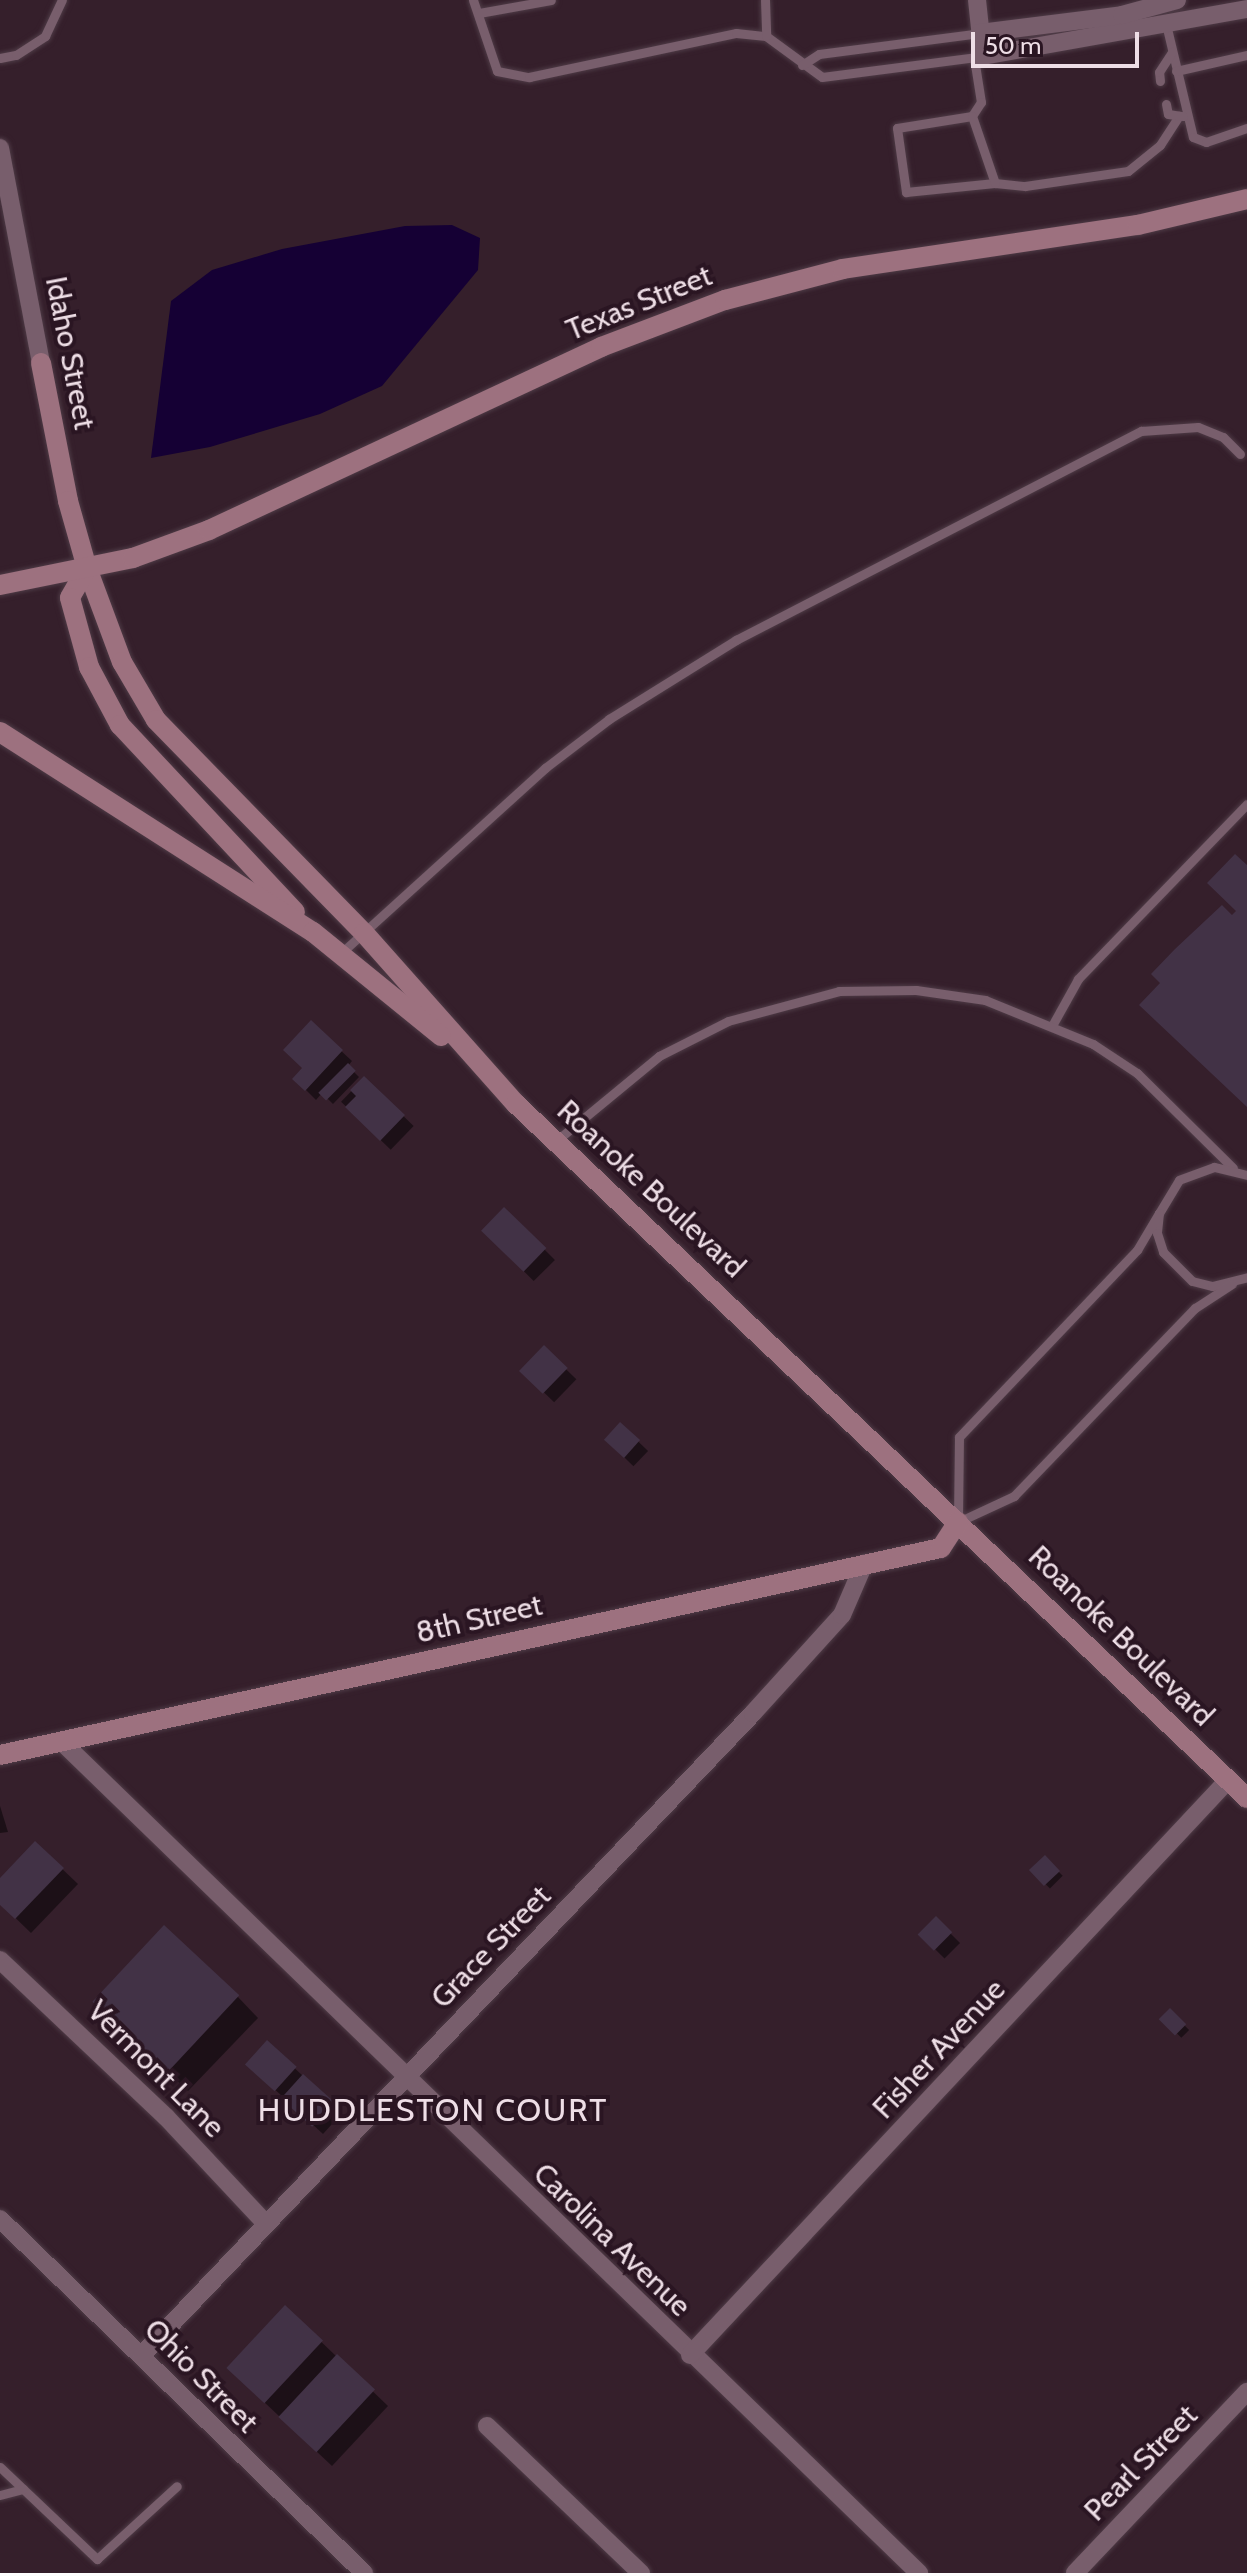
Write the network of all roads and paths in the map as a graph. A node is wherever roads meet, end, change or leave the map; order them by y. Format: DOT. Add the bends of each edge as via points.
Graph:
graph roads {
  1 [pos="62,0"];
  2 [pos="473,0"];
  3 [pos="551,0"];
  4 [pos="765,0"];
  5 [pos="977,0"];
  6 [pos="1166,1"];
  7 [pos="1247,9"];
  8 [pos="479,13"];
  9 [pos="1166,24"];
  10 [pos="980,33"];
  11 [pos="766,36"];
  12 [pos="1172,52"];
  13 [pos="1247,55"];
  14 [pos="978,57"];
  15 [pos="0,58"];
  16 [pos="802,65"];
  17 [pos="1176,71"];
  18 [pos="1160,81"];
  19 [pos="1166,104"];
  20 [pos="972,116"];
  21 [pos="1183,116"];
  22 [pos="1247,128"];
  23 [pos="0,148"];
  24 [pos="2,170"];
  25 [pos="995,183"];
  26 [pos="1247,199"];
  27 [pos="41,363"];
  28 [pos="1240,454"];
  29 [pos="87,568"];
  30 [pos="0,585"];
  31 [pos="0,732"];
  32 [pos="1247,804"];
  33 [pos="313,932"];
  34 [pos="364,933"];
  35 [pos="340,954"];
  36 [pos="1053,1024"];
  37 [pos="482,1069"];
  38 [pos="556,1141"];
  39 [pos="1233,1168"];
  40 [pos="1247,1175"];
  41 [pos="1159,1213"];
  42 [pos="1247,1277"];
  43 [pos="1232,1284"];
  44 [pos="958,1522"];
  45 [pos="864,1564"];
  46 [pos="62,1742"];
  47 [pos="0,1755"];
  48 [pos="1228,1780"];
  49 [pos="1247,1798"];
  50 [pos="0,1960"];
  51 [pos="404,2078"];
  52 [pos="0,2219"];
  53 [pos="266,2224"];
  54 [pos="690,2355"];
  55 [pos="141,2356"];
  56 [pos="1247,2392"];
  57 [pos="487,2426"];
  58 [pos="0,2467"];
  59 [pos="177,2486"];
  60 [pos="23,2489"];
  61 [pos="0,2495"];
  62 [pos="364,2573"];
  63 [pos="641,2573"];
  64 [pos="919,2573"];
  65 [pos="1075,2573"];
  1 -- 15 [label="lane" via="45,36 16,55"];
  2 -- 8 [label="lane"];
  3 -- 8 [label="lane"];
  4 -- 11 [label="lane"];
  5 -- 10 [label="street"];
  6 -- 10 [label="street" via="1122,15"];
  7 -- 9 [label="street"];
  8 -- 11 [label="lane" via="497,71 529,77 736,33"];
  9 -- 12 [label="lane"];
  9 -- 14 [label="street"];
  10 -- 14 [label="street"];
  10 -- 16 [label="lane" via="819,54"];
  11 -- 16 [label="lane"];
  12 -- 17 [label="lane"];
  12 -- 18 [label="lane" via="1159,72"];
  13 -- 17 [label="lane"];
  14 -- 16 [label="lane" via="822,77"];
  14 -- 20 [label="lane" via="981,102"];
  17 -- 21 [label="lane"];
  19 -- 21 [label="lane" via="1168,114"];
  20 -- 25 [label="lane"];
  20 -- 25 [label="lane" via="897,128 906,192"];
  21 -- 22 [label="lane" via="1193,137 1206,142"];
  21 -- 25 [label="lane" via="1160,145 1128,171 1025,186"];
  23 -- 24 [label="street, Idaho Street"];
  24 -- 27 [label="street, Idaho Street"];
  26 -- 29 [label="main road, Texas Street" via="1138,225 843,269 725,300 601,347 209,530"];
  27 -- 29 [label="main road, Idaho Street"];
  28 -- 34 [label="lane" via="1223,437 1198,427 1141,431 736,640 609,719 545,768 422,873"];
  29 -- 30 [label="main road"];
  29 -- 33 [label="main road" via="70,598 89,667 120,725"];
  29 -- 34 [label="main road, Roanoke Boulevard" via="122,662 156,720"];
  31 -- 33 [label="main road"];
  32 -- 36 [label="lane" via="1078,979"];
  33 -- 35 [label="main road"];
  34 -- 35 [label="lane"];
  34 -- 37 [label="main road, Roanoke Boulevard"];
  35 -- 37 [label="main road"];
  36 -- 38 [label="lane" via="985,1000 940,992 862,989 797,998 728,1021 659,1056"];
  36 -- 39 [label="lane" via="1137,1073"];
  37 -- 38 [label="main road, Roanoke Boulevard"];
  38 -- 44 [label="main road, Roanoke Boulevard"];
  39 -- 40 [label="lane"];
  39 -- 41 [label="lane" via="1196,1170 1179,1180"];
  41 -- 43 [label="lane" via="1157,1233 1175,1269 1212,1286"];
  41 -- 44 [label="lane" via="1137,1250 959,1437"];
  42 -- 43 [label="lane"];
  43 -- 44 [label="lane" via="1195,1308 1014,1496"];
  44 -- 45 [label="main road, 8th Street" via="941,1548"];
  44 -- 48 [label="main road, Roanoke Boulevard"];
  45 -- 46 [label="main road, 8th Street"];
  45 -- 51 [label="street, Grace Street" via="842,1615"];
  46 -- 47 [label="main road, 8th Street"];
  46 -- 51 [label="street, Carolina Avenue"];
  48 -- 49 [label="main road, Roanoke Boulevard"];
  48 -- 54 [label="street, Fisher Avenue"];
  50 -- 53 [label="street, Vermont Lane" via="166,2117"];
  51 -- 53 [label="street, Grace Street"];
  51 -- 54 [label="street, Carolina Avenue"];
  52 -- 55 [label="street, Ohio Street"];
  53 -- 55 [label="street, Grace Street"];
  54 -- 64 [label="street, Carolina Avenue"];
  55 -- 62 [label="street, Ohio Street"];
  56 -- 65 [label="street, Pearl Street"];
  57 -- 63 [label="street"];
  58 -- 60 [label="lane"];
  59 -- 60 [label="lane" via="97,2559"];
  60 -- 61 [label="lane"];
}
